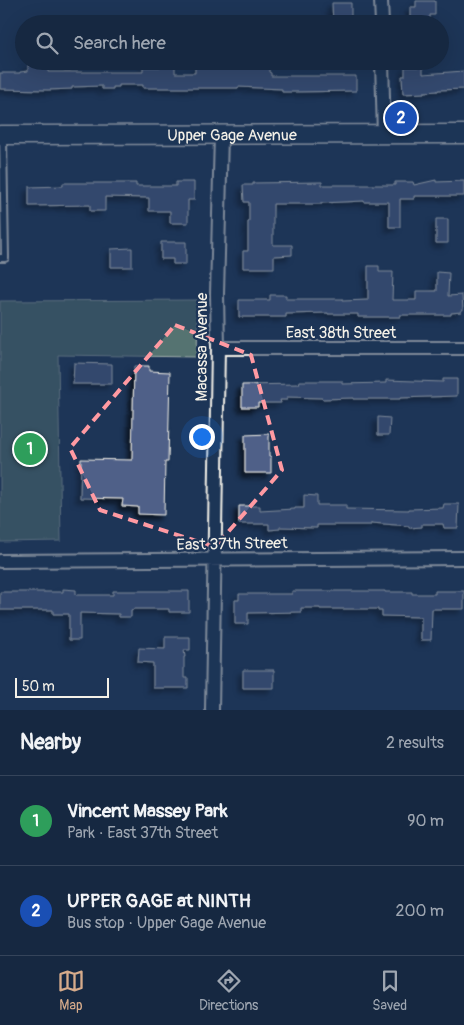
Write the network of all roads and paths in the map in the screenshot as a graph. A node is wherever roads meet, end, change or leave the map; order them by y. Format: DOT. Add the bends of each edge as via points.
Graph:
graph roads {
  1 [pos="381,0"];
  2 [pos="382,15"];
  3 [pos="382,70"];
  4 [pos="464,134"];
  5 [pos="2,135"];
  6 [pos="221,135"];
  7 [pos="384,135"];
  8 [pos="0,258"];
  9 [pos="218,348"];
  10 [pos="464,348"];
  11 [pos="464,558"];
  12 [pos="214,559"];
  13 [pos="0,560"];
  14 [pos="212,710"];
  1 -- 2 [label="street"];
  3 -- 7 [label="street"];
  4 -- 7 [label="main road, Upper Gage Avenue"];
  5 -- 6 [label="main road, Upper Gage Avenue"];
  5 -- 8 [label="lane" via="5,258"];
  6 -- 7 [label="main road, Upper Gage Avenue"];
  6 -- 9 [label="street, Macassa Avenue"];
  9 -- 10 [label="street, East 38th Street"];
  9 -- 12 [label="street, Macassa Avenue"];
  11 -- 12 [label="street, East 37th Street"];
  12 -- 13 [label="street, East 37th Street"];
  12 -- 14 [label="street, Macassa Avenue"];
}
